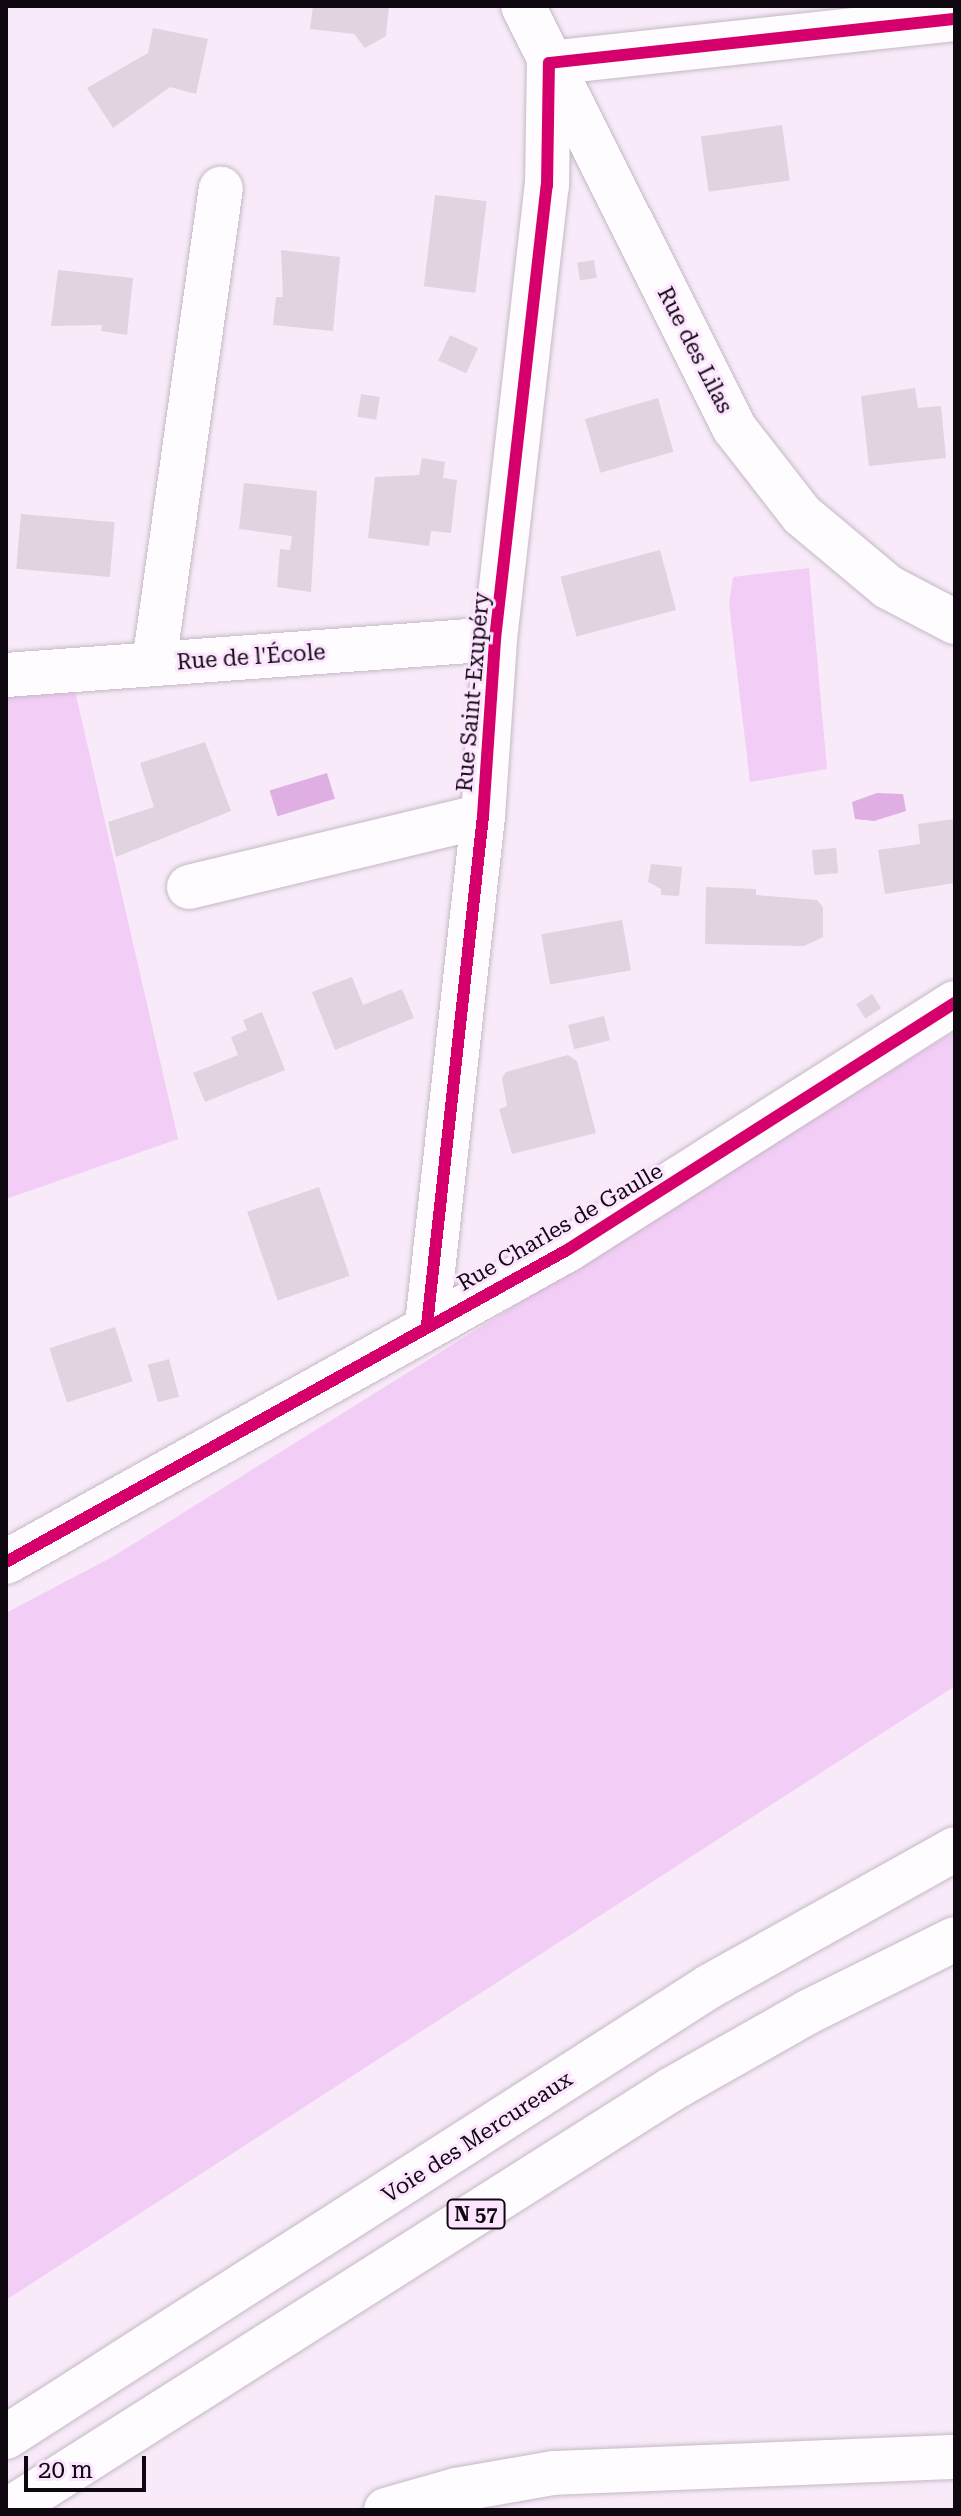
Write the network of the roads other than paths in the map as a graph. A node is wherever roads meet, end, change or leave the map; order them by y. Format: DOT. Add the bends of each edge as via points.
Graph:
graph roads {
  1 [pos="523,6"];
  2 [pos="935,16"];
  3 [pos="549,63"];
  4 [pos="221,189"];
  5 [pos="955,622"];
  6 [pos="495,639"];
  7 [pos="154,664"];
  8 [pos="6,675"];
  9 [pos="483,816"];
  10 [pos="189,887"];
  11 [pos="955,1003"];
  12 [pos="427,1325"];
  13 [pos="6,1562"];
  14 [pos="955,1849"];
  15 [pos="955,1939"];
  16 [pos="6,2437"];
  17 [pos="955,2457"];
  18 [pos="8,2510"];
  19 [pos="386,2510"];
  1 -- 3 [label="main road, Rue des Lilas"];
  2 -- 3 [label="main road"];
  3 -- 5 [label="main road, Rue des Lilas" via="735,429 802,515 888,587"];
  3 -- 6 [label="main road, Rue Saint-Exupéry" via="547,186"];
  4 -- 7 [label="main road"];
  6 -- 7 [label="main road, Rue de l'École"];
  6 -- 9 [label="main road, Rue Saint-Exupéry"];
  7 -- 8 [label="main road, Rue de l'École"];
  9 -- 10 [label="main road"];
  9 -- 12 [label="main road, Rue Saint-Exupéry"];
  11 -- 12 [label="main road, Rue Charles de Gaulle" via="567,1250"];
  12 -- 13 [label="main road, Rue Charles de Gaulle"];
  14 -- 16 [label="main road, Voie des Mercureaux" via="710,1986"];
  15 -- 18 [label="main road, N 57" via="808,2012 672,2089"];
  17 -- 19 [label="main road" via="553,2473 456,2490"];
}
